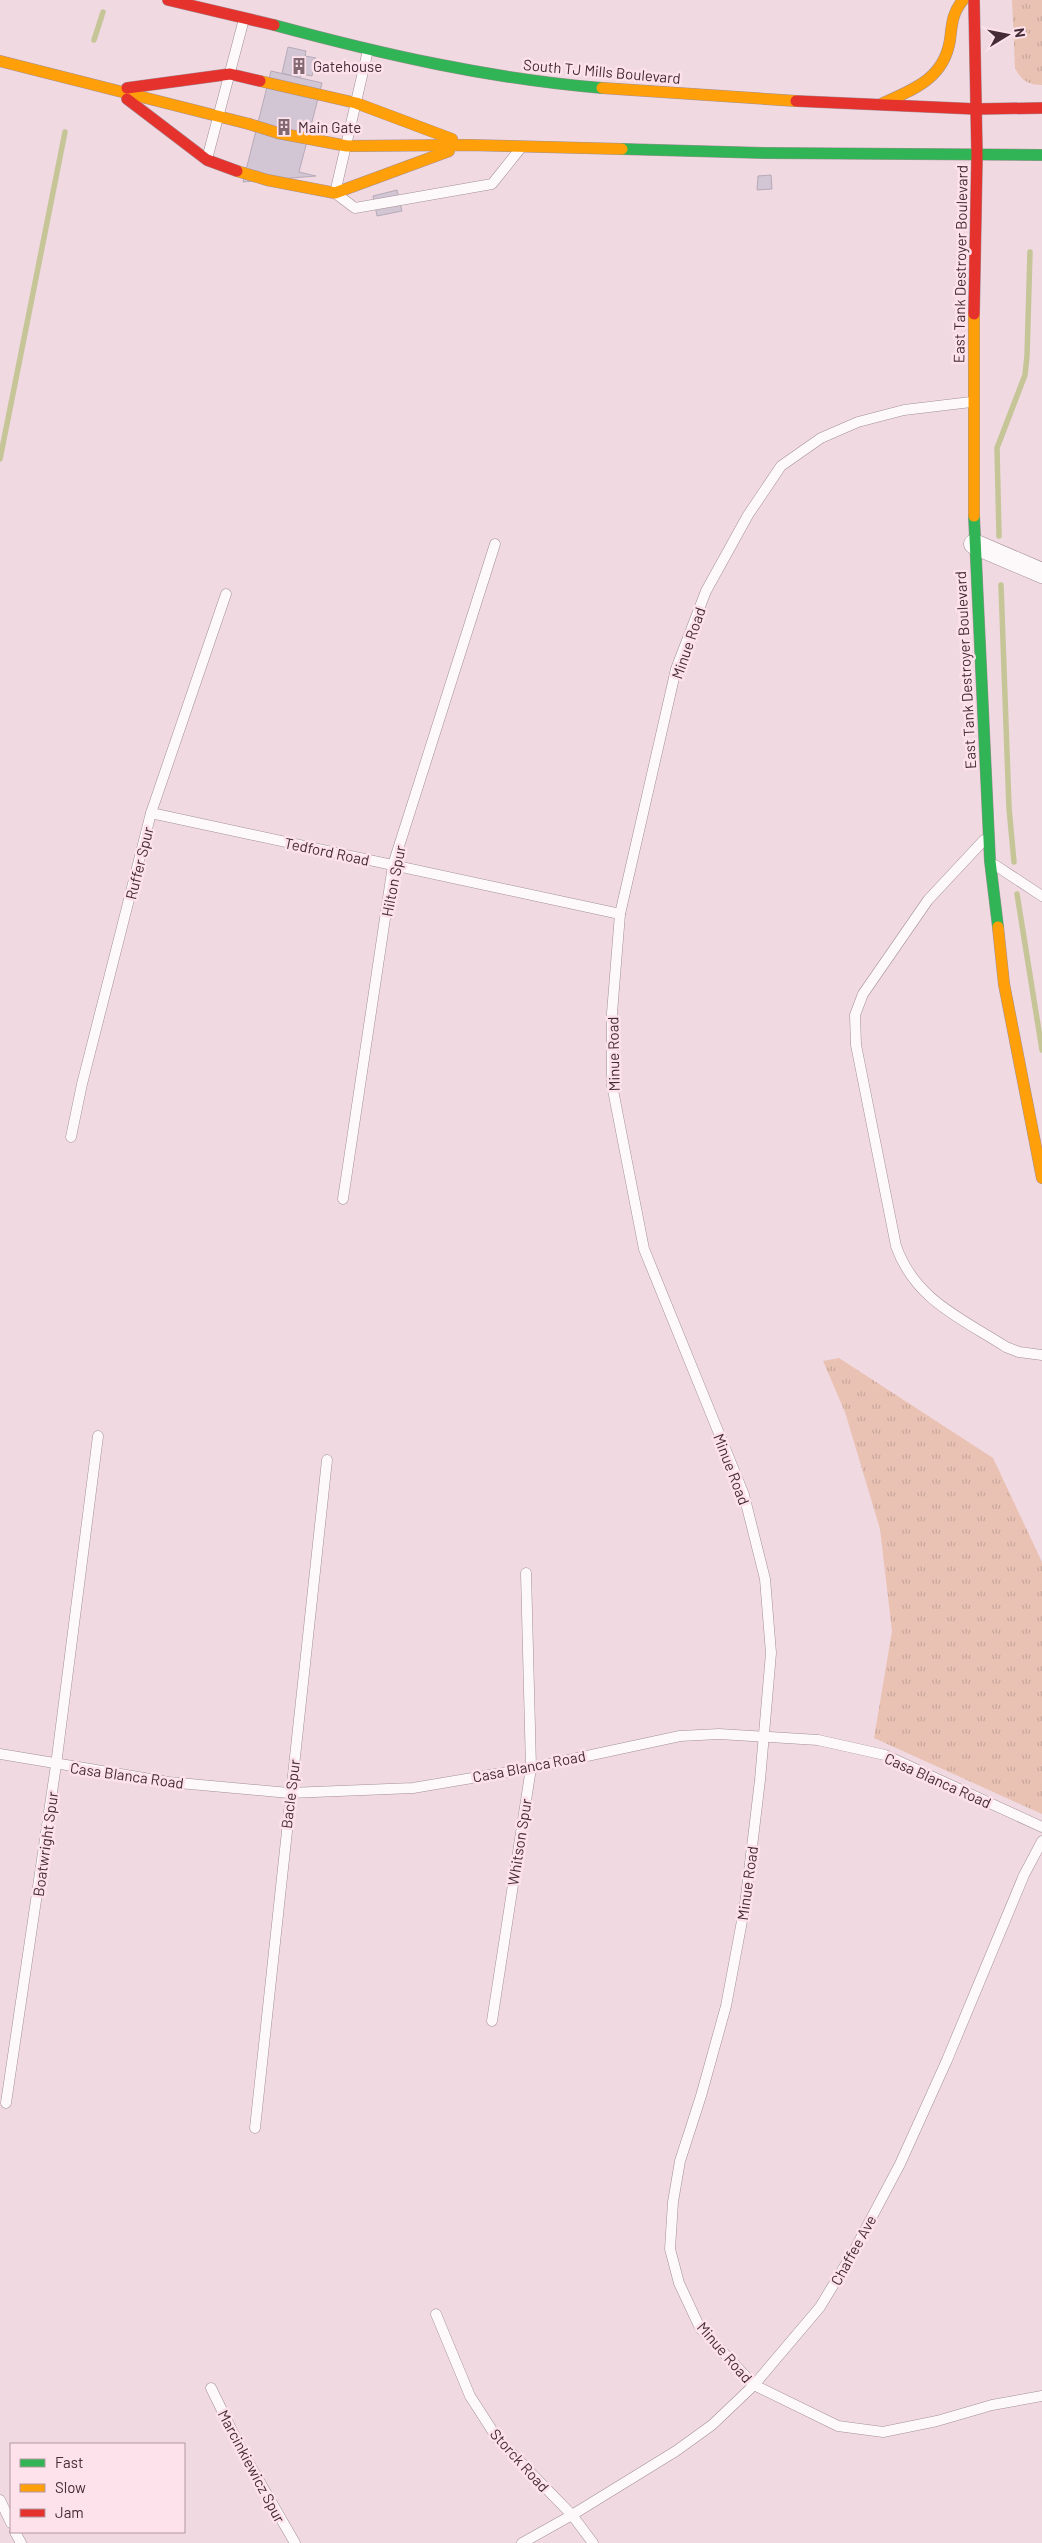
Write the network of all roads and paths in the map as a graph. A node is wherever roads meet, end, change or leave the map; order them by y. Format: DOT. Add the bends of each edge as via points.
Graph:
graph roads {
  1 [pos="168,0"];
  2 [pos="963,0"];
  3 [pos="974,0"];
  4 [pos="244,18"];
  5 [pos="368,48"];
  6 [pos="0,61"];
  7 [pos="230,74"];
  8 [pos="217,89"];
  9 [pos="116,90"];
  10 [pos="241,93"];
  11 [pos="222,103"];
  12 [pos="356,103"];
  13 [pos="878,105"];
  14 [pos="237,107"];
  15 [pos="1042,108"];
  16 [pos="976,110"];
  17 [pos="218,117"];
  18 [pos="358,118"];
  19 [pos="187,120"];
  20 [pos="210,130"];
  21 [pos="355,132"];
  22 [pos="230,136"];
  23 [pos="467,145"];
  24 [pos="210,146"];
  25 [pos="347,146"];
  26 [pos="522,147"];
  27 [pos="226,151"];
  28 [pos="977,155"];
  29 [pos="1042,155"];
  30 [pos="207,160"];
  31 [pos="348,160"];
  32 [pos="334,178"];
  33 [pos="335,193"];
  34 [pos="972,402"];
  35 [pos="495,544"];
  36 [pos="974,544"];
  37 [pos="1042,573"];
  38 [pos="226,594"];
  39 [pos="151,813"];
  40 [pos="988,836"];
  41 [pos="990,861"];
  42 [pos="393,865"];
  43 [pos="1042,896"];
  44 [pos="620,914"];
  45 [pos="71,1137"];
  46 [pos="1042,1178"];
  47 [pos="343,1199"];
  48 [pos="1042,1356"];
  49 [pos="98,1436"];
  50 [pos="327,1460"];
  51 [pos="526,1573"];
  52 [pos="764,1738"];
  53 [pos="0,1754"];
  54 [pos="56,1765"];
  55 [pos="531,1768"];
  56 [pos="289,1793"];
  57 [pos="1042,1827"];
  58 [pos="1042,1841"];
  59 [pos="492,2021"];
  60 [pos="6,2103"];
  61 [pos="255,2128"];
  62 [pos="436,2314"];
  63 [pos="754,2385"];
  64 [pos="211,2388"];
  65 [pos="1042,2396"];
  66 [pos="0,2500"];
  67 [pos="572,2516"];
  68 [pos="10,2521"];
  69 [pos="295,2543"];
  70 [pos="522,2543"];
  71 [pos="593,2543"];
  1 -- 4 [label="street, South TJ Mills Boulevard"];
  2 -- 13 [label="street" via="953,12 947,57 939,72 929,82"];
  3 -- 16 [label="street, East Tank Destroyer Boulevard"];
  4 -- 5 [label="street, South TJ Mills Boulevard"];
  4 -- 7 [label="lane"];
  5 -- 12 [label="lane"];
  5 -- 13 [label="street, South TJ Mills Boulevard" via="540,83"];
  6 -- 9 [label="street"];
  7 -- 8 [label="lane"];
  7 -- 9 [label="street"];
  7 -- 12 [label="street"];
  8 -- 9 [label="street"];
  8 -- 10 [label="street"];
  8 -- 11 [label="lane"];
  9 -- 11 [label="street"];
  9 -- 17 [label="street"];
  9 -- 19 [label="street"];
  9 -- 24 [label="street"];
  9 -- 30 [label="street"];
  11 -- 14 [label="street"];
  11 -- 17 [label="lane"];
  12 -- 18 [label="lane"];
  12 -- 23 [label="street"];
  13 -- 16 [label="street, South TJ Mills Boulevard"];
  15 -- 16 [label="street, South TJ Mills Boulevard"];
  16 -- 28 [label="street, East Tank Destroyer Boulevard"];
  17 -- 20 [label="lane"];
  17 -- 25 [label="street"];
  18 -- 21 [label="lane"];
  18 -- 23 [label="street"];
  20 -- 22 [label="street"];
  20 -- 24 [label="lane"];
  21 -- 23 [label="street"];
  21 -- 25 [label="lane"];
  23 -- 25 [label="street"];
  23 -- 26 [label="street"];
  23 -- 31 [label="street"];
  23 -- 32 [label="street"];
  23 -- 33 [label="street"];
  24 -- 27 [label="street"];
  24 -- 30 [label="lane"];
  25 -- 31 [label="lane"];
  26 -- 28 [label="street"];
  26 -- 33 [label="lane" via="492,184 355,208"];
  28 -- 29 [label="street"];
  28 -- 34 [label="street, East Tank Destroyer Boulevard"];
  30 -- 33 [label="street" via="267,180"];
  31 -- 32 [label="lane"];
  32 -- 33 [label="lane"];
  34 -- 36 [label="street, East Tank Destroyer Boulevard"];
  34 -- 44 [label="lane, Minue Road" via="904,410 858,422 821,438 781,466 748,515 706,591 676,669"];
  35 -- 42 [label="lane, Hilton Spur"];
  36 -- 37 [label="street"];
  36 -- 40 [label="street, East Tank Destroyer Boulevard"];
  38 -- 39 [label="lane, Ruffer Spur"];
  39 -- 42 [label="lane, Tedford Road"];
  39 -- 45 [label="lane, Ruffer Spur"];
  40 -- 41 [label="street, East Tank Destroyer Boulevard"];
  40 -- 48 [label="lane" via="928,900 863,994 855,1015 856,1045 902,1263 914,1283 932,1300 1006,1347"];
  41 -- 43 [label="lane"];
  41 -- 46 [label="street, East Tank Destroyer Boulevard" via="1004,984"];
  42 -- 44 [label="lane, Tedford Road"];
  42 -- 47 [label="lane, Hilton Spur"];
  44 -- 52 [label="lane, Minue Road" via="612,1013 613,1094 644,1249 744,1495 765,1579 770,1653"];
  49 -- 54 [label="lane, Boatwright Spur"];
  50 -- 56 [label="lane, Bacle Spur"];
  51 -- 55 [label="lane, Whitson Spur"];
  52 -- 55 [label="lane, Casa Blanca Road" via="719,1734 680,1736"];
  52 -- 57 [label="lane, Casa Blanca Road" via="818,1740 886,1755"];
  52 -- 63 [label="lane, Minue Road" via="746,1905 726,2006 680,2161 670,2249 679,2283 700,2328"];
  53 -- 54 [label="lane, Casa Blanca Road"];
  54 -- 56 [label="lane, Casa Blanca Road" via="168,1782"];
  54 -- 60 [label="lane, Boatwright Spur"];
  55 -- 56 [label="lane, Casa Blanca Road" via="413,1788"];
  55 -- 59 [label="lane, Whitson Spur"];
  56 -- 61 [label="lane, Bacle Spur"];
  58 -- 63 [label="lane, Chaffee Ave" via="1024,1875 944,2069 860,2241 820,2307"];
  62 -- 67 [label="lane, Storck Road" via="470,2396 497,2438"];
  63 -- 65 [label="lane, Minue Road" via="838,2426 884,2432 938,2421 992,2404"];
  63 -- 67 [label="lane, Chaffee Ave" via="712,2425"];
  64 -- 69 [label="lane, Marcinkiewicz Spur" via="243,2453"];
  66 -- 68 [label="lane"];
  67 -- 70 [label="lane, Chaffee Ave"];
  67 -- 71 [label="lane, Storck Road"];
}
